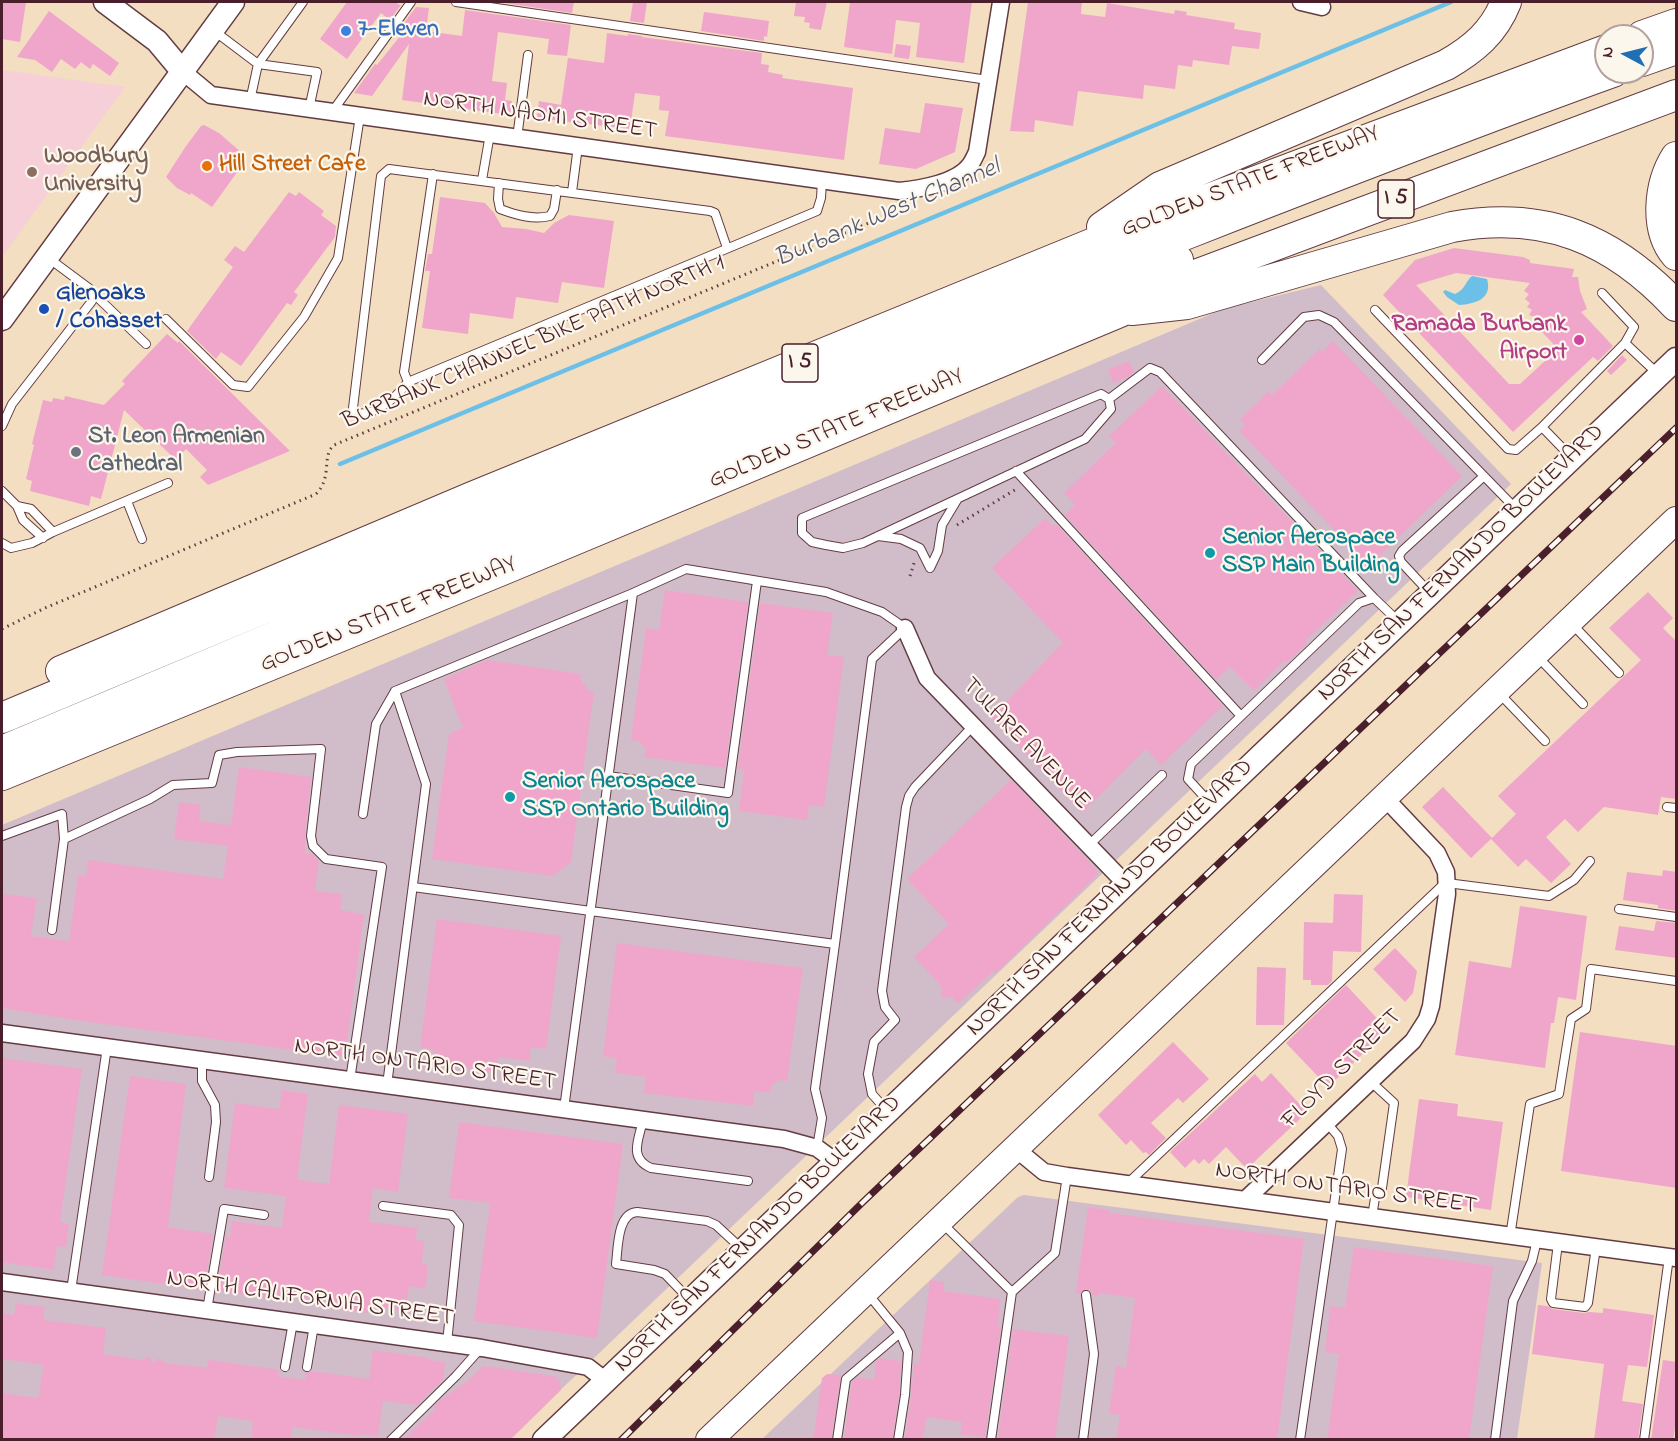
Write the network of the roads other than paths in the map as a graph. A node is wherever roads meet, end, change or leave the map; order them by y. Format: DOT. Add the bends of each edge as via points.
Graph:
graph roads {
  1 [pos="105,2"];
  2 [pos="234,2"];
  3 [pos="303,2"];
  4 [pos="411,2"];
  5 [pos="456,2"];
  6 [pos="1001,2"];
  7 [pos="1301,2"];
  8 [pos="1506,2"];
  9 [pos="1322,7"];
  10 [pos="1677,24"];
  11 [pos="213,30"];
  12 [pos="1654,32"];
  13 [pos="1677,49"];
  14 [pos="1594,54"];
  15 [pos="528,55"];
  16 [pos="1654,58"];
  17 [pos="258,64"];
  18 [pos="182,71"];
  19 [pos="1677,74"];
  20 [pos="1594,79"];
  21 [pos="988,80"];
  22 [pos="1677,95"];
  23 [pos="250,101"];
  24 [pos="309,109"];
  25 [pos="332,112"];
  26 [pos="360,116"];
  27 [pos="489,134"];
  28 [pos="517,138"];
  29 [pos="578,146"];
  30 [pos="1677,157"];
  31 [pos="433,174"];
  32 [pos="482,180"];
  33 [pos="822,180"];
  34 [pos="499,183"];
  35 [pos="557,190"];
  36 [pos="572,192"];
  37 [pos="727,248"];
  38 [pos="1677,255"];
  39 [pos="47,257"];
  40 [pos="1053,260"];
  41 [pos="1602,293"];
  42 [pos="94,294"];
  43 [pos="1677,306"];
  44 [pos="1375,310"];
  45 [pos="1120,312"];
  46 [pos="2,319"];
  47 [pos="166,320"];
  48 [pos="1624,343"];
  49 [pos="146,344"];
  50 [pos="1677,358"];
  51 [pos="1262,360"];
  52 [pos="1659,375"];
  53 [pos="408,382"];
  54 [pos="1109,399"];
  55 [pos="2,426"];
  56 [pos="1542,427"];
  57 [pos="1573,458"];
  58 [pos="1016,471"];
  59 [pos="1484,476"];
  60 [pos="168,483"];
  61 [pos="2,491"];
  62 [pos="957,499"];
  63 [pos="127,501"];
  64 [pos="17,506"];
  65 [pos="1518,510"];
  66 [pos="1677,520"];
  67 [pos="53,532"];
  68 [pos="878,536"];
  69 [pos="43,538"];
  70 [pos="142,539"];
  71 [pos="2,543"];
  72 [pos="757,581"];
  73 [pos="633,593"];
  74 [pos="1431,594"];
  75 [pos="1374,598"];
  76 [pos="1570,622"];
  77 [pos="1400,623"];
  78 [pos="904,628"];
  79 [pos="1535,654"];
  80 [pos="1619,673"];
  81 [pos="395,691"];
  82 [pos="1497,692"];
  83 [pos="2,696"];
  84 [pos="1583,704"];
  85 [pos="1241,716"];
  86 [pos="2,718"];
  87 [pos="973,726"];
  88 [pos="1545,741"];
  89 [pos="2,750"];
  90 [pos="2,775"];
  91 [pos="1162,775"];
  92 [pos="608,776"];
  93 [pos="1385,798"];
  94 [pos="1210,804"];
  95 [pos="363,814"];
  96 [pos="2,836"];
  97 [pos="64,839"];
  98 [pos="1089,845"];
  99 [pos="1590,861"];
  100 [pos="1447,882"];
  101 [pos="1126,884"];
  102 [pos="413,887"];
  103 [pos="1619,909"];
  104 [pos="590,910"];
  105 [pos="1677,917"];
  106 [pos="52,930"];
  107 [pos="835,944"];
  108 [pos="1677,981"];
  109 [pos="2,1033"];
  110 [pos="107,1047"];
  111 [pos="202,1060"];
  112 [pos="350,1080"];
  113 [pos="1371,1081"];
  114 [pos="387,1085"];
  115 [pos="564,1109"];
  116 [pos="888,1112"];
  117 [pos="643,1120"];
  118 [pos="1327,1123"];
  119 [pos="817,1148"];
  120 [pos="1016,1149"];
  121 [pos="836,1162"];
  122 [pos="1067,1176"];
  123 [pos="209,1177"];
  124 [pos="748,1181"];
  125 [pos="1127,1184"];
  126 [pos="1245,1200"];
  127 [pos="383,1206"];
  128 [pos="1332,1212"];
  129 [pos="264,1215"];
  130 [pos="1372,1217"];
  131 [pos="940,1222"];
  132 [pos="1510,1237"];
  133 [pos="1537,1240"];
  134 [pos="1558,1243"];
  135 [pos="1596,1247"];
  136 [pos="743,1251"];
  137 [pos="1673,1258"];
  138 [pos="2,1282"];
  139 [pos="71,1291"];
  140 [pos="866,1291"];
  141 [pos="1012,1292"];
  142 [pos="1086,1295"];
  143 [pos="691,1300"];
  144 [pos="207,1310"];
  145 [pos="292,1322"];
  146 [pos="314,1325"];
  147 [pos="900,1334"];
  148 [pos="447,1343"];
  149 [pos="482,1348"];
  150 [pos="285,1367"];
  151 [pos="306,1367"];
  152 [pos="606,1381"];
  153 [pos="391,1440"];
  154 [pos="544,1440"];
  155 [pos="709,1440"];
  156 [pos="837,1440"];
  157 [pos="898,1440"];
  158 [pos="991,1440"];
  159 [pos="1083,1440"];
  160 [pos="1300,1440"];
  161 [pos="1495,1440"];
  162 [pos="1644,1440"];
  1 -- 18 [label="street" via="157,41"];
  2 -- 11 [label="street"];
  3 -- 17 [label="lane"];
  4 -- 25 [label="lane"];
  5 -- 21 [label="lane"];
  6 -- 21 [label="street"];
  7 -- 9 [label="street"];
  8 -- 40 [label="highway" via="1488,34 1446,65 1160,187"];
  10 -- 12 [label="highway"];
  11 -- 17 [label="lane"];
  11 -- 18 [label="street"];
  13 -- 16 [label="highway"];
  14 -- 40 [label="highway, GOLDEN STATE FREEWAY / I 5"];
  15 -- 28 [label="lane"];
  17 -- 23 [label="lane"];
  17 -- 24 [label="lane" via="317,72"];
  18 -- 23 [label="street, NORTH NAOMI STREET" via="211,95"];
  18 -- 39 [label="street"];
  19 -- 89 [label="highway" via="1090,294"];
  20 -- 86 [label="highway" via="968,319"];
  21 -- 33 [label="street, NORTH NAOMI STREET" via="977,152 958,176 899,191"];
  22 -- 45 [label="highway, GOLDEN STATE FREEWAY / I 5" via="1158,289"];
  23 -- 24 [label="street, NORTH NAOMI STREET"];
  24 -- 25 [label="street, NORTH NAOMI STREET"];
  25 -- 26 [label="street, NORTH NAOMI STREET"];
  26 -- 27 [label="street, NORTH NAOMI STREET"];
  26 -- 47 [label="lane" via="338,258 304,317 248,387 233,384"];
  27 -- 28 [label="street, NORTH NAOMI STREET"];
  27 -- 32 [label="lane"];
  28 -- 29 [label="street, NORTH NAOMI STREET"];
  29 -- 33 [label="street, NORTH NAOMI STREET"];
  29 -- 36 [label="lane"];
  30 -- 38 [label="highway" via="1661,197 1663,227"];
  31 -- 32 [label="lane"];
  31 -- 53 [label="lane" via="404,372"];
  31 -- 53 [label="lane" via="389,169 381,176 355,413 371,411 393,400"];
  32 -- 34 [label="lane"];
  33 -- 37 [label="lane" via="816,211"];
  34 -- 35 [label="lane"];
  34 -- 35 [label="lane" via="500,209 527,217 550,216"];
  35 -- 36 [label="lane"];
  36 -- 37 [label="lane" via="710,211 715,213"];
  37 -- 53 [label="lane"];
  39 -- 42 [label="lane"];
  39 -- 46 [label="street"];
  40 -- 83 [label="highway, GOLDEN STATE FREEWAY / I 5" via="472,497"];
  41 -- 48 [label="lane" via="1634,327"];
  42 -- 49 [label="lane"];
  42 -- 55 [label="lane" via="12,404"];
  43 -- 45 [label="highway" via="1635,267 1589,241 1559,229 1505,221 1452,227 1187,304"];
  44 -- 56 [label="lane" via="1508,449 1516,450"];
  45 -- 90 [label="highway, GOLDEN STATE FREEWAY / I 5"];
  48 -- 52 [label="lane"];
  48 -- 56 [label="lane"];
  50 -- 52 [label="street, NORTH SAN FERNANDO BOULEVARD"];
  51 -- 59 [label="lane" via="1304,317 1319,315 1334,322"];
  52 -- 57 [label="street, NORTH SAN FERNANDO BOULEVARD"];
  54 -- 58 [label="lane" via="1112,409 1085,439"];
  54 -- 68 [label="lane" via="1101,394 802,518 802,533 812,542 843,548"];
  54 -- 75 [label="lane" via="1150,368 1160,372"];
  56 -- 57 [label="lane"];
  57 -- 65 [label="street, NORTH SAN FERNANDO BOULEVARD"];
  58 -- 62 [label="lane"];
  58 -- 85 [label="lane"];
  59 -- 65 [label="lane"];
  59 -- 74 [label="lane" via="1399,556"];
  60 -- 63 [label="lane"];
  61 -- 64 [label="lane"];
  62 -- 68 [label="lane"];
  62 -- 68 [label="lane" via="942,525 938,551 930,568 920,548 901,539"];
  63 -- 67 [label="lane"];
  63 -- 70 [label="lane"];
  64 -- 67 [label="lane" via="31,509"];
  64 -- 69 [label="lane" via="23,520"];
  65 -- 74 [label="street, NORTH SAN FERNANDO BOULEVARD"];
  66 -- 76 [label="main road"];
  67 -- 69 [label="lane"];
  69 -- 71 [label="lane" via="10,548"];
  72 -- 73 [label="lane" via="686,569"];
  72 -- 78 [label="lane" via="826,592 882,612"];
  72 -- 92 [label="lane" via="728,793"];
  73 -- 81 [label="lane"];
  73 -- 92 [label="lane"];
  74 -- 77 [label="street, NORTH SAN FERNANDO BOULEVARD"];
  75 -- 77 [label="lane"];
  75 -- 85 [label="lane" via="1359,603"];
  76 -- 79 [label="main road"];
  76 -- 80 [label="lane"];
  77 -- 94 [label="street, NORTH SAN FERNANDO BOULEVARD"];
  78 -- 87 [label="street, TULARE AVENUE" via="927,678"];
  78 -- 107 [label="lane" via="872,659"];
  79 -- 82 [label="main road"];
  79 -- 84 [label="lane"];
  81 -- 95 [label="lane" via="376,724"];
  81 -- 102 [label="lane" via="426,784"];
  82 -- 88 [label="lane"];
  82 -- 93 [label="main road"];
  85 -- 94 [label="lane" via="1188,771 1188,779"];
  87 -- 98 [label="street, TULARE AVENUE"];
  87 -- 116 [label="lane" via="915,787 904,816 882,992 885,1007 895,1020 874,1042 868,1074 872,1094"];
  91 -- 98 [label="lane"];
  92 -- 104 [label="lane"];
  93 -- 100 [label="street, FLOYD STREET" via="1437,853"];
  93 -- 120 [label="main road"];
  94 -- 101 [label="street, NORTH SAN FERNANDO BOULEVARD"];
  96 -- 97 [label="lane" via="62,814"];
  97 -- 106 [label="lane"];
  97 -- 112 [label="lane" via="173,785 212,783 219,755 321,749 313,846 326,859 382,867"];
  98 -- 101 [label="street, TULARE AVENUE"];
  99 -- 100 [label="lane" via="1574,880 1549,896"];
  100 -- 113 [label="street, FLOYD STREET" via="1434,993 1426,1019 1413,1041"];
  100 -- 125 [label="lane"];
  101 -- 116 [label="street, NORTH SAN FERNANDO BOULEVARD"];
  102 -- 104 [label="lane"];
  102 -- 114 [label="lane"];
  103 -- 105 [label="lane"];
  104 -- 107 [label="lane"];
  104 -- 115 [label="lane"];
  107 -- 119 [label="lane" via="815,1089 822,1118"];
  108 -- 132 [label="lane" via="1591,969 1586,1009 1571,1019 1559,1094 1530,1104"];
  109 -- 110 [label="street, NORTH ONTARIO STREET"];
  110 -- 111 [label="street, NORTH ONTARIO STREET"];
  110 -- 139 [label="lane"];
  111 -- 112 [label="street, NORTH ONTARIO STREET"];
  111 -- 123 [label="lane" via="202,1081 215,1105"];
  112 -- 114 [label="street, NORTH ONTARIO STREET"];
  113 -- 118 [label="street, FLOYD STREET"];
  113 -- 130 [label="lane" via="1394,1102 1382,1188 1375,1198"];
  114 -- 115 [label="street, NORTH ONTARIO STREET"];
  115 -- 117 [label="street, NORTH ONTARIO STREET"];
  116 -- 121 [label="street, NORTH SAN FERNANDO BOULEVARD"];
  117 -- 119 [label="street, NORTH ONTARIO STREET" via="784,1139"];
  117 -- 124 [label="lane" via="636,1150 642,1164"];
  118 -- 126 [label="street, FLOYD STREET"];
  118 -- 128 [label="lane" via="1338,1136 1342,1149"];
  119 -- 121 [label="street, NORTH ONTARIO STREET"];
  120 -- 122 [label="street, NORTH ONTARIO STREET" via="1044,1172"];
  120 -- 131 [label="main road"];
  121 -- 136 [label="street, NORTH SAN FERNANDO BOULEVARD"];
  122 -- 125 [label="street, NORTH ONTARIO STREET"];
  122 -- 141 [label="lane" via="1055,1253"];
  125 -- 126 [label="street, NORTH ONTARIO STREET"];
  126 -- 128 [label="street, NORTH ONTARIO STREET"];
  127 -- 148 [label="lane" via="452,1215 459,1225"];
  128 -- 130 [label="street, NORTH ONTARIO STREET"];
  128 -- 160 [label="lane"];
  129 -- 144 [label="lane" via="224,1209"];
  130 -- 132 [label="street, NORTH ONTARIO STREET"];
  131 -- 140 [label="main road"];
  131 -- 141 [label="lane"];
  132 -- 133 [label="street, NORTH ONTARIO STREET"];
  133 -- 134 [label="street, NORTH ONTARIO STREET"];
  133 -- 161 [label="lane" via="1532,1261 1513,1301"];
  134 -- 135 [label="street, NORTH ONTARIO STREET"];
  134 -- 135 [label="lane" via="1553,1304 1585,1307"];
  135 -- 137 [label="street, NORTH ONTARIO STREET"];
  136 -- 143 [label="street, NORTH SAN FERNANDO BOULEVARD"];
  136 -- 143 [label="lane" via="707,1221 637,1212 627,1216 621,1228 616,1264 665,1274"];
  137 -- 162 [label="lane"];
  138 -- 139 [label="street, NORTH CALIFORNIA STREET"];
  139 -- 144 [label="street, NORTH CALIFORNIA STREET"];
  140 -- 147 [label="lane"];
  140 -- 155 [label="main road"];
  141 -- 158 [label="lane"];
  142 -- 159 [label="lane" via="1094,1354"];
  143 -- 152 [label="street, NORTH SAN FERNANDO BOULEVARD"];
  144 -- 145 [label="street, NORTH CALIFORNIA STREET"];
  145 -- 146 [label="street, NORTH CALIFORNIA STREET"];
  145 -- 150 [label="lane"];
  146 -- 148 [label="street, NORTH CALIFORNIA STREET"];
  146 -- 151 [label="lane"];
  147 -- 156 [label="lane" via="846,1379"];
  147 -- 157 [label="lane" via="908,1352"];
  148 -- 149 [label="street, NORTH CALIFORNIA STREET"];
  149 -- 152 [label="street, NORTH CALIFORNIA STREET" via="588,1366"];
  149 -- 153 [label="lane"];
  152 -- 154 [label="street, NORTH SAN FERNANDO BOULEVARD"];
}
